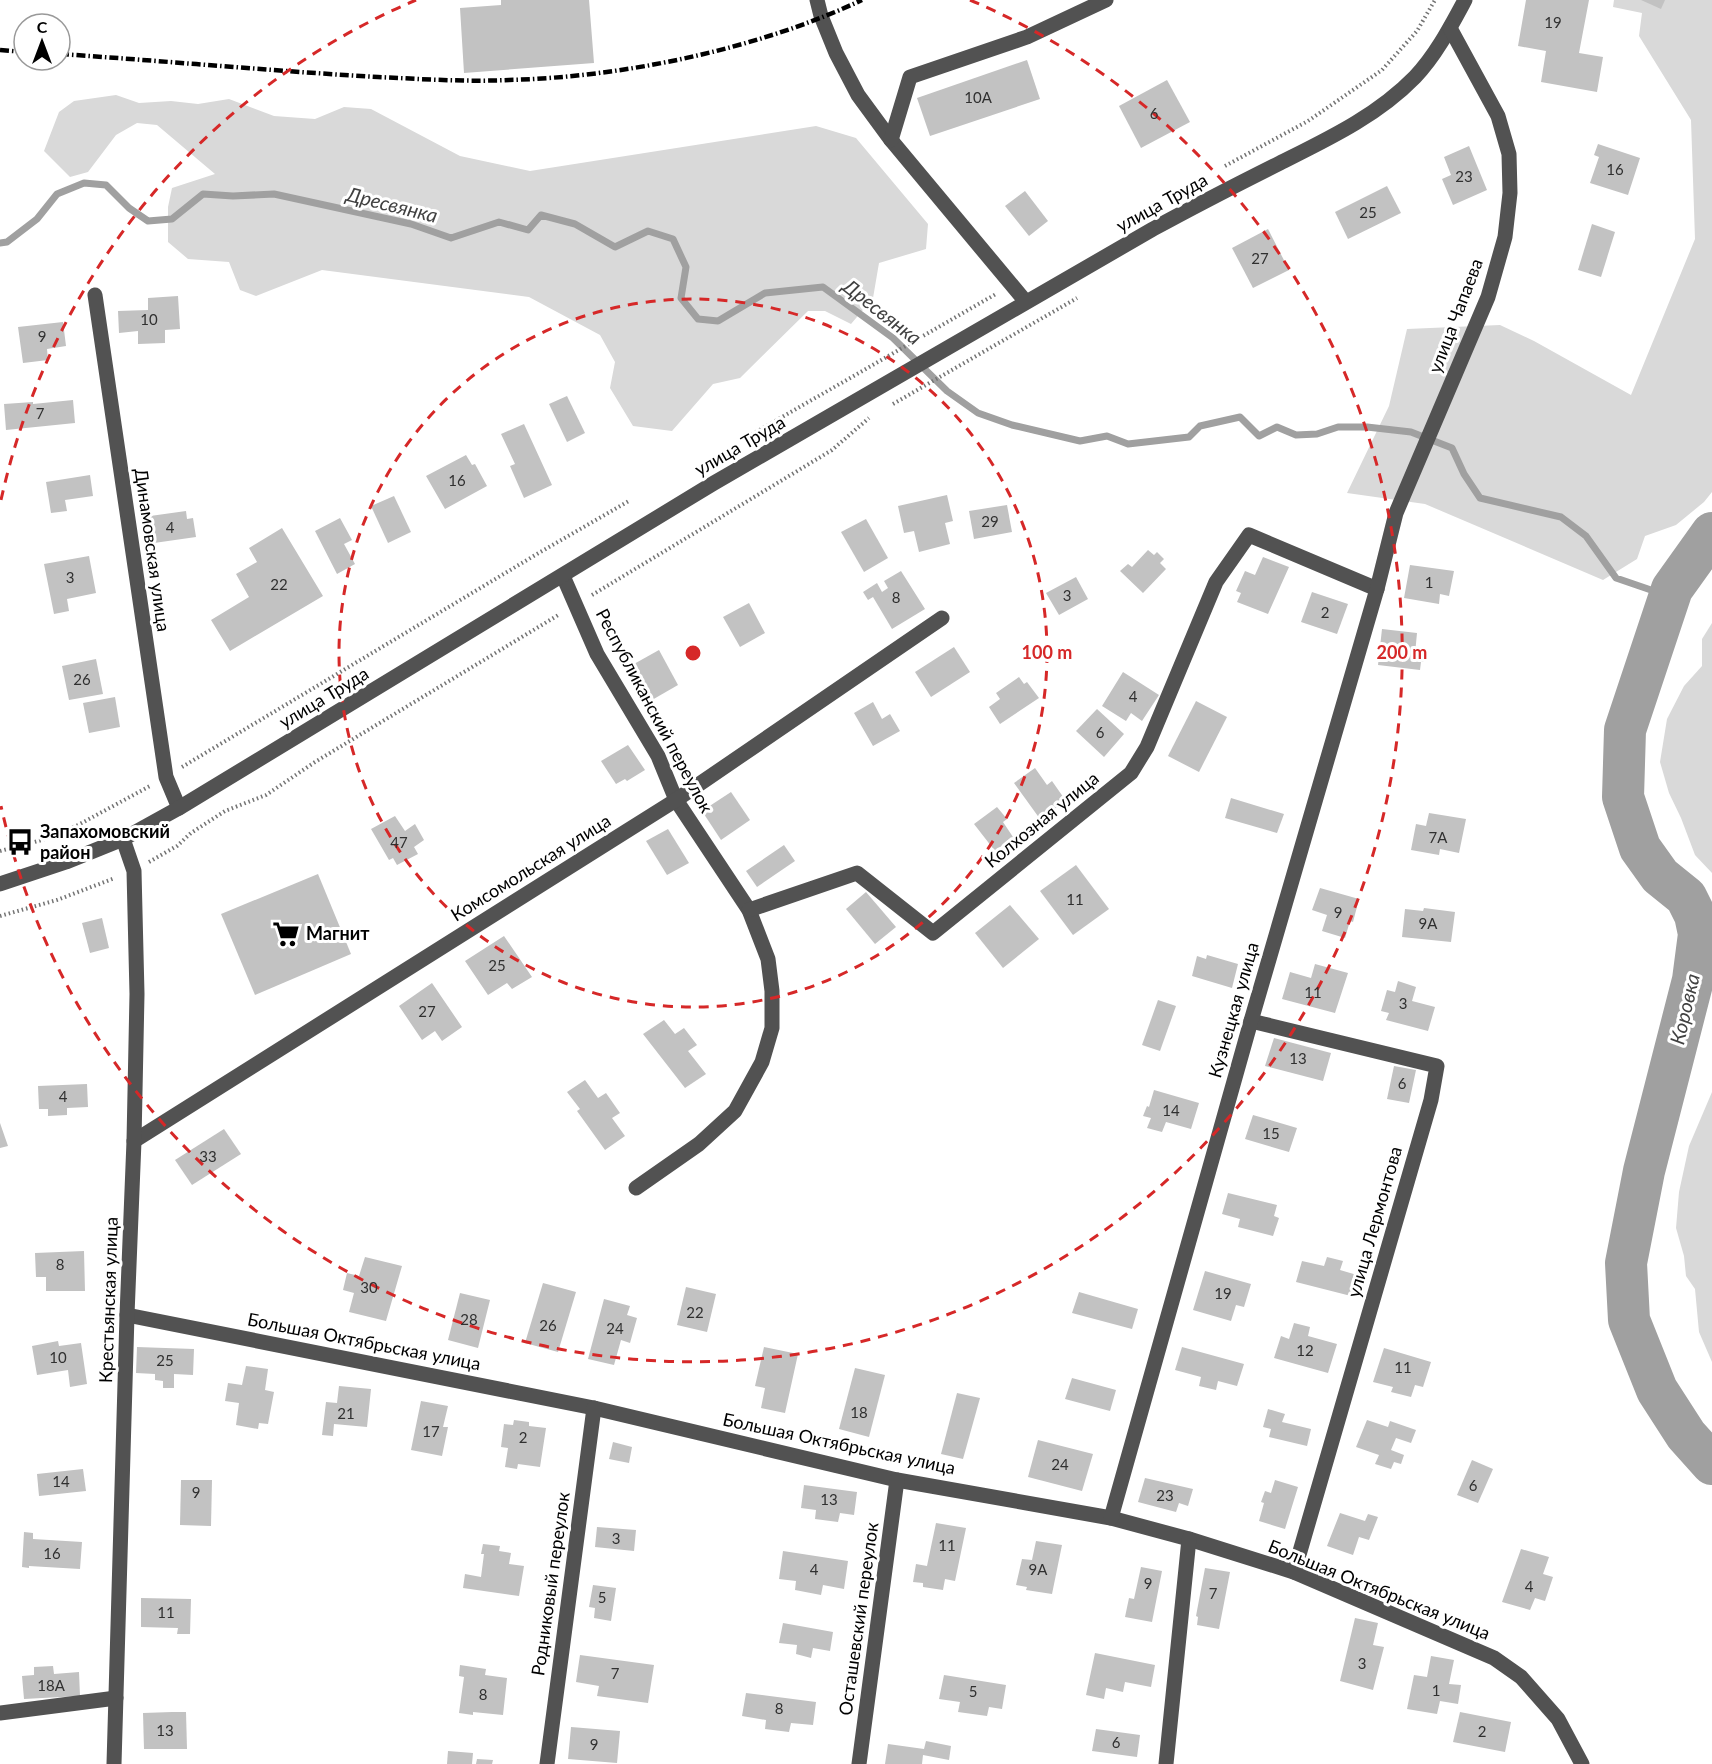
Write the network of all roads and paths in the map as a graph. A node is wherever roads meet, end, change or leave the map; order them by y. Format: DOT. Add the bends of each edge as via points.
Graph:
graph roads {
  1 [pos="817,0"];
  2 [pos="1106,0"];
  3 [pos="1435,0"];
  4 [pos="1465,0"];
  5 [pos="1450,28"];
  6 [pos="891,140"];
  7 [pos="1222,168"];
  8 [pos="1012,285"];
  9 [pos="95,295"];
  10 [pos="1077,298"];
  11 [pos="1026,302"];
  12 [pos="886,408"];
  13 [pos="876,414"];
  14 [pos="744,439"];
  15 [pos="629,501"];
  16 [pos="1396,513"];
  17 [pos="562,576"];
  18 [pos="1377,589"];
  19 [pos="575,605"];
  20 [pos="942,618"];
  21 [pos="166,777"];
  22 [pos="676,800"];
  23 [pos="179,808"];
  24 [pos="123,839"];
  25 [pos="0,851"];
  26 [pos="134,871"];
  27 [pos="0,884"];
  28 [pos="749,910"];
  29 [pos="0,916"];
  30 [pos="1251,1021"];
  31 [pos="134,1141"];
  32 [pos="636,1188"];
  33 [pos="127,1315"];
  34 [pos="594,1408"];
  35 [pos="897,1480"];
  36 [pos="1111,1518"];
  37 [pos="1189,1539"];
  38 [pos="1294,1572"];
  39 [pos="116,1698"];
  40 [pos="0,1713"];
  41 [pos="114,1764"];
  42 [pos="547,1764"];
  43 [pos="859,1764"];
  44 [pos="1166,1764"];
  45 [pos="1582,1764"];
  1 -- 6 [label="street" via="836,53 858,95"];
  2 -- 6 [label="street" via="1027,37 910,77"];
  3 -- 7 [label="path" via="1418,31 1382,70 1308,122"];
  4 -- 5 [label="street, улица Труда"];
  5 -- 11 [label="street, улица Труда" via="1417,75 1367,117 1198,204"];
  5 -- 16 [label="street, улица Чапаева" via="1498,116 1509,154 1510,192 1504,237 1488,297"];
  6 -- 8 [label="street"];
  8 -- 11 [label="street"];
  8 -- 14 [label="path"];
  9 -- 21 [label="street, Динамовская улица"];
  10 -- 12 [label="path"];
  11 -- 17 [label="street, улица Труда"];
  13 -- 19 [label="path" via="832,450"];
  15 -- 21 [label="path"];
  16 -- 18 [label="street, Кузнецкая улица"];
  17 -- 19 [label="street, Республиканский переулок"];
  17 -- 23 [label="street, улица Труда"];
  18 -- 28 [label="street, Колхозная улица" via="1249,535 1216,582 1147,747 1131,773 933,933 857,873"];
  18 -- 30 [label="street, Кузнецкая улица"];
  19 -- 22 [label="street, Республиканский переулок" via="597,654 658,756"];
  19 -- 26 [label="path" via="266,795 225,811"];
  20 -- 22 [label="street, Комсомольская улица"];
  21 -- 23 [label="street, Динамовская улица"];
  21 -- 25 [label="path" via="78,825"];
  22 -- 28 [label="street, Республиканский переулок"];
  22 -- 31 [label="street, Комсомольская улица"];
  23 -- 24 [label="street, улица Труда"];
  24 -- 26 [label="street, Крестьянская улица"];
  24 -- 27 [label="street, улица Труда"];
  26 -- 29 [label="path"];
  26 -- 31 [label="street, Крестьянская улица"];
  28 -- 32 [label="street, Республиканский переулок" via="768,959 772,991 772,1028 762,1062 735,1111 699,1144"];
  30 -- 36 [label="street, Кузнецкая улица"];
  30 -- 38 [label="street, улица Лермонтова" via="1437,1066 1431,1100"];
  31 -- 33 [label="street, Крестьянская улица"];
  33 -- 34 [label="street, Большая Октябрьская улица"];
  33 -- 39 [label="street, Крестьянская улица"];
  34 -- 35 [label="street, Большая Октябрьская улица"];
  34 -- 42 [label="street, Родниковый переулок"];
  35 -- 36 [label="street, Большая Октябрьская улица"];
  35 -- 43 [label="street, Осташевский переулок"];
  36 -- 37 [label="street, Большая Октябрьская улица"];
  37 -- 38 [label="street, Большая Октябрьская улица"];
  37 -- 44 [label="street"];
  38 -- 45 [label="street, Большая Октябрьская улица" via="1494,1658 1521,1677 1557,1719"];
  39 -- 40 [label="street"];
  39 -- 41 [label="street, Крестьянская улица"];
}
